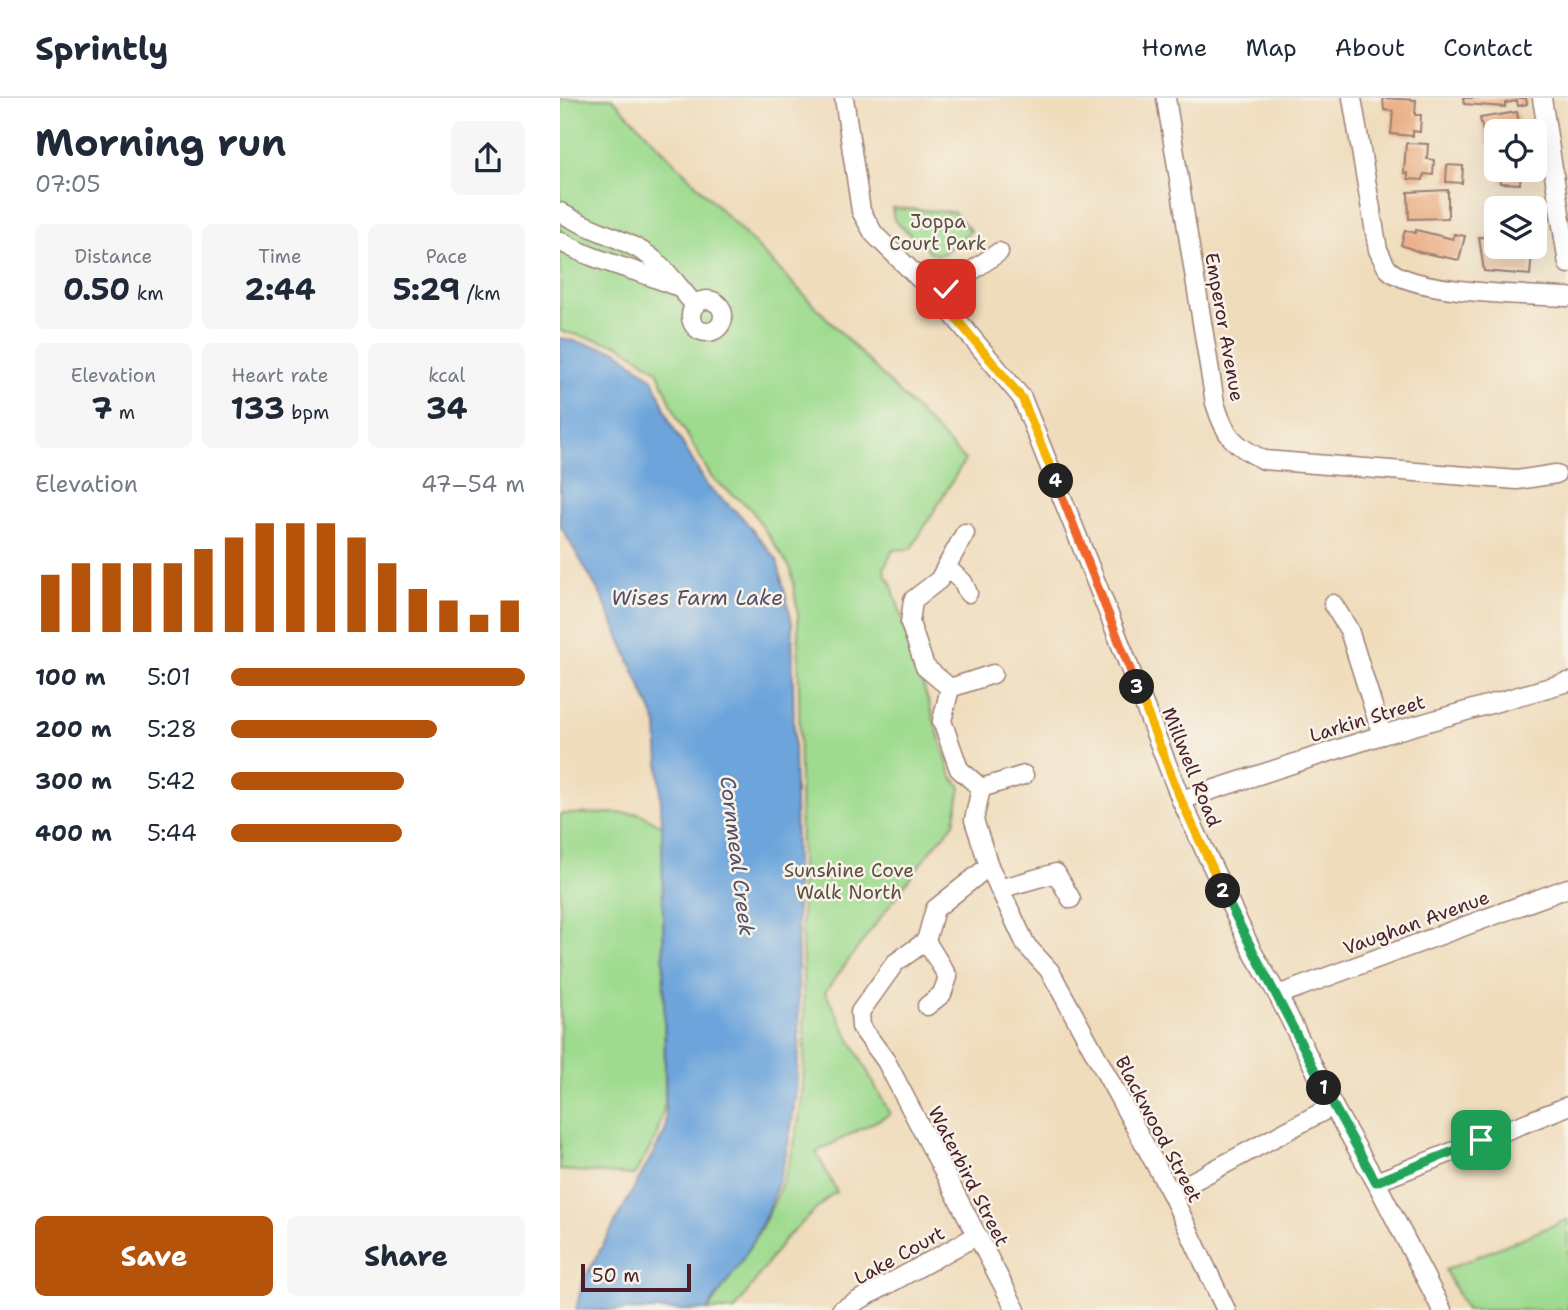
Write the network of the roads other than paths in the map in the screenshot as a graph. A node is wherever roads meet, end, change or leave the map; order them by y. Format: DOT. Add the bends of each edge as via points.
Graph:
graph roads {
  1 [pos="844,98"];
  2 [pos="1166,98"];
  3 [pos="1352,98"];
  4 [pos="1542,98"];
  5 [pos="560,212"];
  6 [pos="560,241"];
  7 [pos="999,252"];
  8 [pos="1568,264"];
  9 [pos="677,286"];
  10 [pos="1568,297"];
  11 [pos="939,298"];
  12 [pos="695,305"];
  13 [pos="1556,474"];
  14 [pos="965,533"];
  15 [pos="946,568"];
  16 [pos="968,593"];
  17 [pos="1333,604"];
  18 [pos="993,674"];
  19 [pos="1568,682"];
  20 [pos="950,688"];
  21 [pos="1382,735"];
  22 [pos="1024,775"];
  23 [pos="981,788"];
  24 [pos="1181,800"];
  25 [pos="989,866"];
  26 [pos="1568,888"];
  27 [pos="999,889"];
  28 [pos="1071,899"];
  29 [pos="926,941"];
  30 [pos="1278,995"];
  31 [pos="927,1006"];
  32 [pos="1333,1106"];
  33 [pos="1568,1106"];
  34 [pos="1376,1182"];
  35 [pos="1171,1193"];
  36 [pos="976,1236"];
  37 [pos="1222,1308"];
  38 [pos="841,1310"];
  39 [pos="1016,1310"];
  40 [pos="1442,1310"];
  1 -- 11 [label="street, Millwell Road" via="862,211 874,234"];
  2 -- 13 [label="street, Emperor Avenue" via="1215,403 1231,440 1265,460 1517,480"];
  3 -- 10 [label="street" via="1378,250 1388,269 1409,281 1475,292"];
  4 -- 8 [label="street"];
  5 -- 9 [label="street" via="644,252"];
  6 -- 9 [label="street" via="604,262"];
  7 -- 11 [label="street"];
  9 -- 12 [label="street"];
  11 -- 24 [label="street, Millwell Road" via="1022,398"];
  14 -- 15 [label="street"];
  15 -- 16 [label="street" via="963,582"];
  15 -- 20 [label="street" via="939,580 912,600 911,624 925,667"];
  17 -- 21 [label="street" via="1349,630"];
  18 -- 20 [label="street"];
  19 -- 21 [label="street, Larkin Street"];
  20 -- 23 [label="street" via="942,721 959,769"];
  21 -- 24 [label="street, Larkin Street"];
  22 -- 23 [label="street"];
  23 -- 25 [label="street, Blackwood Street" via="974,820"];
  24 -- 30 [label="street, Millwell Road" via="1253,953"];
  25 -- 27 [label="street, Blackwood Street"];
  25 -- 29 [label="street" via="935,909"];
  26 -- 30 [label="street, Vaughan Avenue"];
  27 -- 28 [label="street" via="1056,873"];
  27 -- 35 [label="street, Blackwood Street" via="1026,945 1050,971"];
  29 -- 31 [label="street" via="948,977 942,994"];
  29 -- 36 [label="street, Waterbird Street" via="895,963 860,1012 861,1027 887,1061"];
  30 -- 32 [label="street, Millwell Road"];
  32 -- 34 [label="street, Millwell Road"];
  32 -- 35 [label="street"];
  33 -- 34 [label="street"];
  34 -- 40 [label="street, Millwell Road"];
  35 -- 37 [label="street, Blackwood Street"];
  36 -- 38 [label="street, Lake Court"];
  36 -- 39 [label="street, Waterbird Street"];
}
